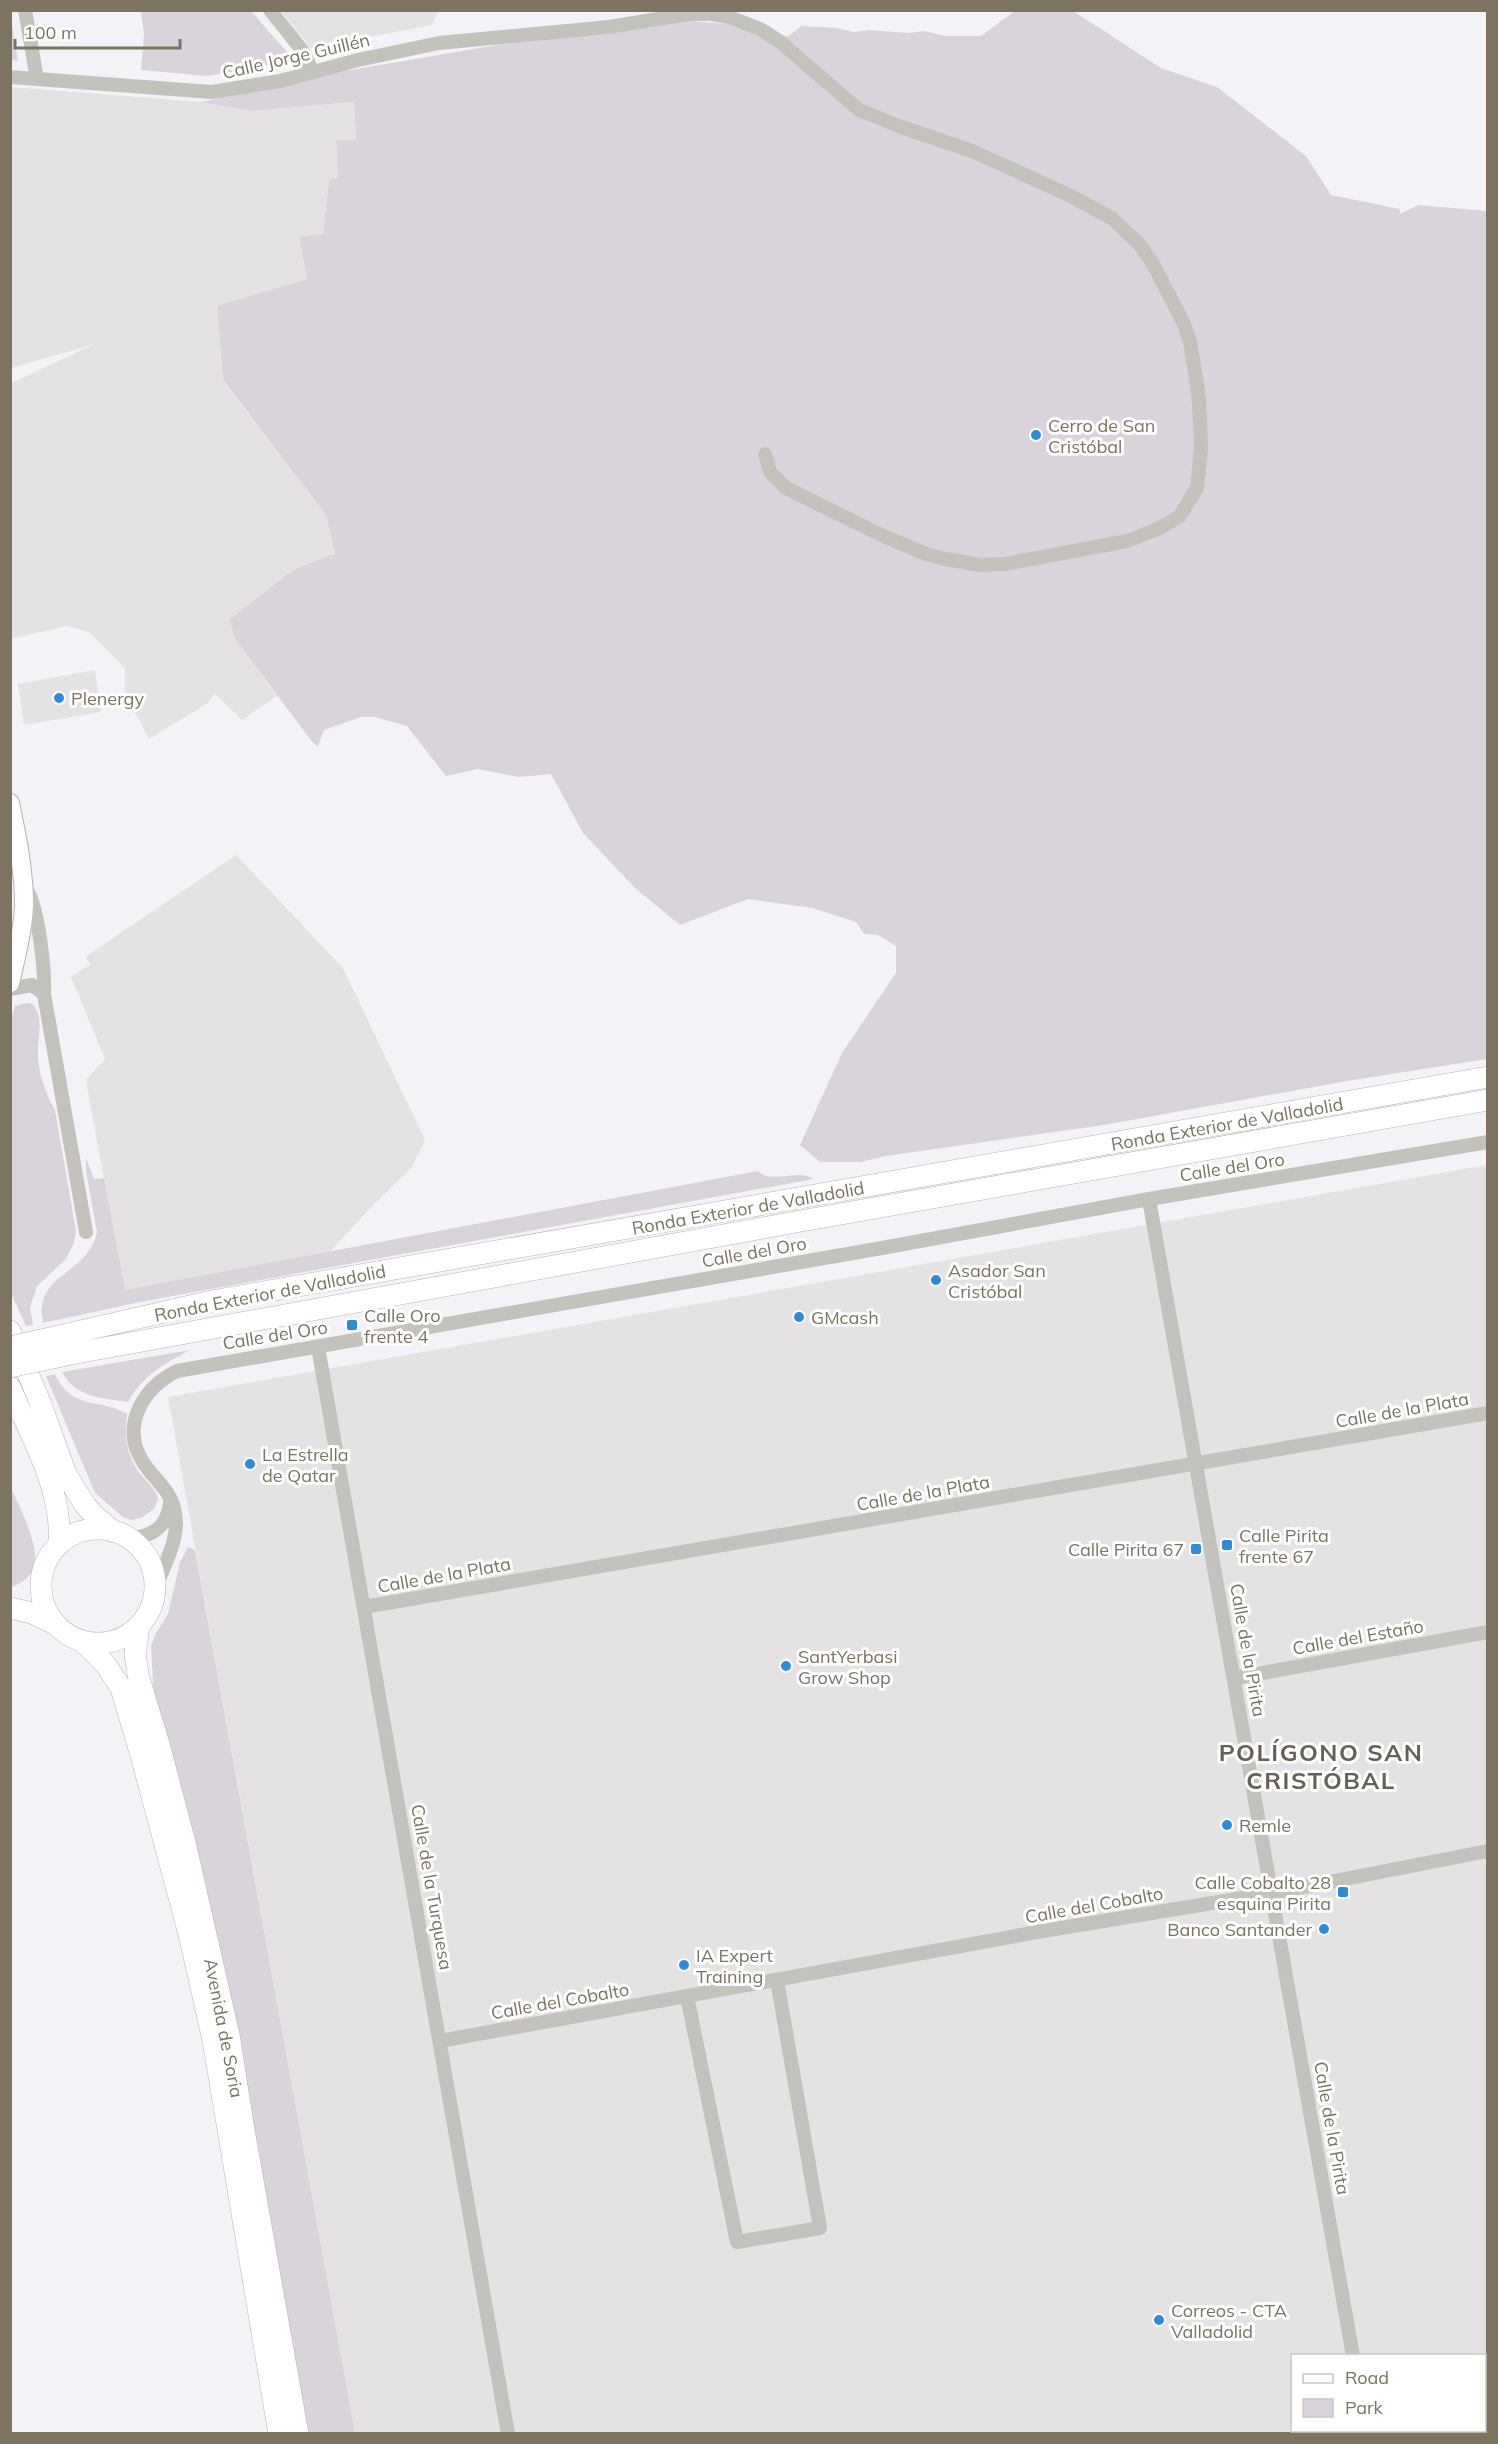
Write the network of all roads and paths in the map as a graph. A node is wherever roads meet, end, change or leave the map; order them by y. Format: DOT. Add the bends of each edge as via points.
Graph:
graph roads {
  1 [pos="25,10"];
  2 [pos="270,10"];
  3 [pos="313,72"];
  4 [pos="10,77"];
  5 [pos="37,79"];
  6 [pos="765,453"];
  7 [pos="10,802"];
  8 [pos="22,884"];
  9 [pos="10,983"];
  10 [pos="10,989"];
  11 [pos="44,994"];
  12 [pos="1488,1077"];
  13 [pos="1488,1100"];
  14 [pos="1488,1111"];
  15 [pos="1408,1114"];
  16 [pos="1488,1142"];
  17 [pos="1149,1199"];
  18 [pos="799,1210"];
  19 [pos="86,1232"];
  20 [pos="10,1331"];
  21 [pos="72,1343"];
  22 [pos="10,1347"];
  23 [pos="318,1347"];
  24 [pos="10,1367"];
  25 [pos="10,1387"];
  26 [pos="10,1412"];
  27 [pos="1488,1413"];
  28 [pos="1197,1464"];
  29 [pos="48,1476"];
  30 [pos="169,1495"];
  31 [pos="122,1535"];
  32 [pos="59,1544"];
  33 [pos="41,1578"];
  34 [pos="156,1587"];
  35 [pos="10,1600"];
  36 [pos="364,1607"];
  37 [pos="10,1608"];
  38 [pos="55,1624"];
  39 [pos="139,1626"];
  40 [pos="1488,1632"];
  41 [pos="83,1642"];
  42 [pos="1235,1678"];
  43 [pos="1488,1851"];
  44 [pos="1273,1893"];
  45 [pos="777,1980"];
  46 [pos="687,1996"];
  47 [pos="440,2041"];
  48 [pos="1353,2354"];
  49 [pos="279,2433"];
  50 [pos="298,2433"];
  51 [pos="508,2433"];
  1 -- 5 [label="street"];
  2 -- 3 [label="street" via="302,50"];
  3 -- 5 [label="street, Calle Jorge Guillén" via="212,92"];
  3 -- 6 [label="street, Calle Jorge Guillén" via="439,43 609,27 689,14 729,17 779,41 859,110 972,151 1113,219 1153,264 1190,342 1200,420 1197,488 1179,517 1127,541 1005,564 980,565 936,557 786,489 770,472"];
  4 -- 5 [label="street, Calle Jorge Guillén"];
  7 -- 8 [label="main road" via="21,852"];
  8 -- 9 [label="main road" via="22,923"];
  8 -- 11 [label="street" via="33,907 45,974"];
  10 -- 11 [label="street" via="32,986"];
  11 -- 19 [label="street"];
  12 -- 18 [label="highway, Ronda Exterior de Valladolid" via="856,1189"];
  13 -- 15 [label="highway, Ronda Exterior de Valladolid"];
  14 -- 15 [label="highway"];
  15 -- 18 [label="highway, Ronda Exterior de Valladolid" via="861,1212"];
  16 -- 17 [label="street, Calle del Oro"];
  17 -- 23 [label="street, Calle del Oro"];
  17 -- 28 [label="street, Calle de la Pirita"];
  18 -- 21 [label="highway, Ronda Exterior de Valladolid" via="212,1301"];
  20 -- 31 [label="highway" via="66,1474 95,1516"];
  21 -- 22 [label="highway, Ronda Exterior de Valladolid, bridge"];
  21 -- 24 [label="highway, Ronda Exterior de Valladolid, bridge"];
  23 -- 30 [label="street, Calle del Oro" via="190,1367 152,1387 137,1413 135,1438 143,1462"];
  23 -- 36 [label="street, Calle de la Turquesa"];
  25 -- 29 [label="highway"];
  26 -- 29 [label="highway"];
  27 -- 28 [label="street, Calle de la Plata"];
  28 -- 36 [label="street, Calle de la Plata"];
  28 -- 42 [label="street, Calle de la Pirita"];
  29 -- 32 [label="highway" via="60,1520"];
  30 -- 31 [label="street" via="170,1505 161,1527 145,1536"];
  30 -- 34 [label="street, Calle del Oro" via="176,1526"];
  31 -- 32 [label="highway" via="85,1530"];
  31 -- 34 [label="highway" via="140,1547 150,1562"];
  32 -- 33 [label="highway" via="50,1554"];
  33 -- 35 [label="highway" via="30,1590"];
  33 -- 38 [label="highway" via="42,1600"];
  34 -- 39 [label="highway" via="153,1603"];
  36 -- 47 [label="street, Calle de la Turquesa"];
  37 -- 38 [label="highway"];
  38 -- 41 [label="highway"];
  39 -- 41 [label="highway" via="117,1640"];
  39 -- 50 [label="highway, Avenida de Soria" via="135,1654 138,1675 186,1847 229,2035"];
  40 -- 42 [label="street, Calle del Estaño"];
  41 -- 49 [label="highway, Avenida de Soria" via="106,1665 121,1688 189,1934 213,2040"];
  42 -- 44 [label="street, Calle de la Pirita"];
  43 -- 44 [label="street, Calle del Cobalto"];
  44 -- 45 [label="street, Calle del Cobalto"];
  44 -- 48 [label="street, Calle de la Pirita"];
  45 -- 46 [label="street, Calle del Cobalto"];
  45 -- 46 [label="street" via="820,2228 737,2242"];
  46 -- 47 [label="street, Calle del Cobalto"];
  47 -- 51 [label="street, Calle de la Turquesa"];
}
